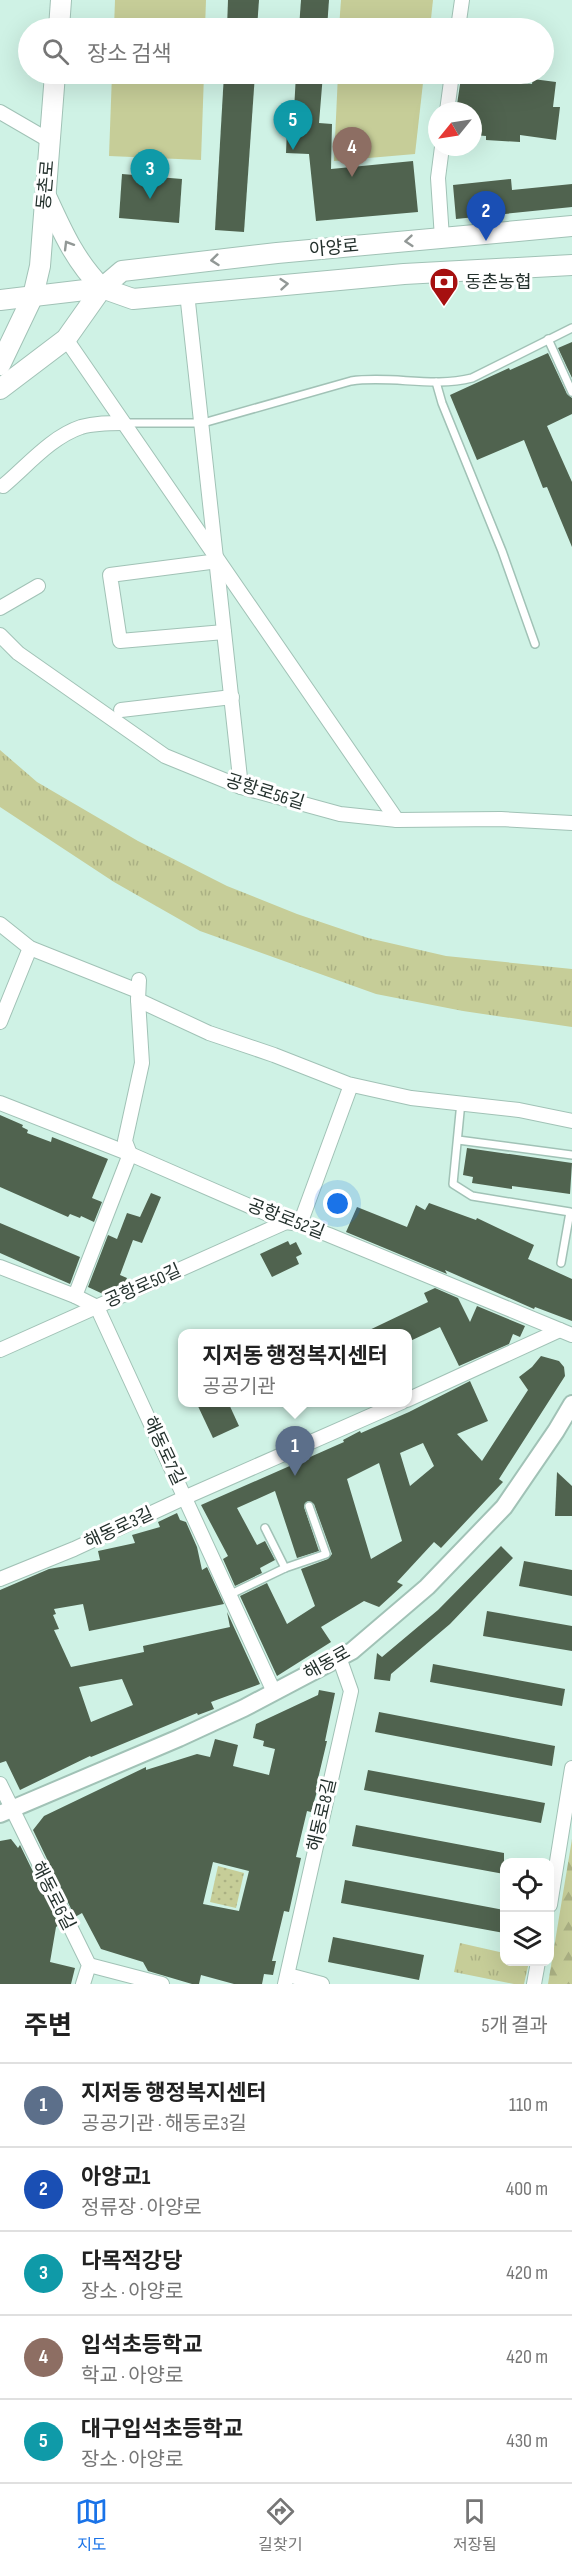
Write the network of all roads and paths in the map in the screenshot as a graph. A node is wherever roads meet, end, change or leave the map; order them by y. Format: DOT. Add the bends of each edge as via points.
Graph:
graph roads {
  1 [pos="61,0"];
  2 [pos="462,0"];
  3 [pos="59,18"];
  4 [pos="459,18"];
  5 [pos="54,84"];
  6 [pos="451,84"];
  7 [pos="448,102"];
  8 [pos="0,112"];
  9 [pos="50,141"];
  10 [pos="441,156"];
  11 [pos="46,195"];
  12 [pos="572,226"];
  13 [pos="442,238"];
  14 [pos="572,265"];
  15 [pos="102,288"];
  16 [pos="187,293"];
  17 [pos="33,296"];
  18 [pos="0,300"];
  19 [pos="572,328"];
  20 [pos="66,339"];
  21 [pos="549,339"];
  22 [pos="0,364"];
  23 [pos="436,382"];
  24 [pos="0,389"];
  25 [pos="572,392"];
  26 [pos="123,423"];
  27 [pos="203,423"];
  28 [pos="3,486"];
  29 [pos="218,561"];
  30 [pos="38,586"];
  31 [pos="0,608"];
  32 [pos="224,632"];
  33 [pos="0,635"];
  34 [pos="535,644"];
  35 [pos="232,697"];
  36 [pos="121,710"];
  37 [pos="242,787"];
  38 [pos="398,820"];
  39 [pos="572,823"];
  40 [pos="0,924"];
  41 [pos="30,948"];
  42 [pos="138,990"];
  43 [pos="0,1022"];
  44 [pos="351,1085"];
  45 [pos="461,1102"];
  46 [pos="0,1103"];
  47 [pos="572,1120"];
  48 [pos="458,1140"];
  49 [pos="129,1154"];
  50 [pos="572,1155"];
  51 [pos="286,1222"];
  52 [pos="300,1224"];
  53 [pos="561,1263"];
  54 [pos="0,1267"];
  55 [pos="75,1296"];
  56 [pos="97,1307"];
  57 [pos="566,1332"];
  58 [pos="0,1350"];
  59 [pos="412,1398"];
  60 [pos="572,1404"];
  61 [pos="391,1407"];
  62 [pos="186,1497"];
  63 [pos="309,1506"];
  64 [pos="265,1528"];
  65 [pos="285,1568"];
  66 [pos="0,1579"];
  67 [pos="229,1595"];
  68 [pos="339,1657"];
  69 [pos="273,1692"];
  70 [pos="572,1768"];
  71 [pos="0,1784"];
  72 [pos="5,1811"];
  73 [pos="554,1875"];
  74 [pos="88,1965"];
  75 [pos="537,1966"];
  76 [pos="286,1979"];
  77 [pos="83,1984"];
  78 [pos="162,1984"];
  79 [pos="322,1984"];
  80 [pos="534,1984"];
  1 -- 3 [label="main road"];
  2 -- 4 [label="street"];
  5 -- 9 [label="main road, 동촌로"];
  6 -- 7 [label="street"];
  8 -- 9 [label="street"];
  9 -- 11 [label="main road, 동촌로"];
  10 -- 13 [label="street" via="438,178"];
  15 -- 11 [label="main road, one-way" via="79,263"];
  11 -- 17 [label="main road, 동촌로" via="40,266"];
  12 -- 13 [label="main road, 아양로"];
  13 -- 15 [label="main road, 아양로, one-way" via="122,271"];
  16 -- 14 [label="main road, 아양로, one-way" via="404,274"];
  15 -- 16 [label="main road, 아양로" via="133,299"];
  15 -- 17 [label="main road, 아양로"];
  15 -- 20 [label="main road"];
  16 -- 27 [label="street"];
  17 -- 18 [label="main road, 아양로"];
  17 -- 22 [label="main road, 동촌로"];
  19 -- 21 [label="lane"];
  20 -- 24 [label="main road"];
  20 -- 26 [label="street"];
  21 -- 23 [label="lane" via="472,378"];
  21 -- 25 [label="lane"];
  23 -- 27 [label="lane" via="373,377"];
  23 -- 34 [label="lane"];
  26 -- 27 [label="lane"];
  26 -- 28 [label="street" via="95,424 72,431"];
  26 -- 29 [label="street"];
  27 -- 29 [label="street"];
  29 -- 32 [label="street"];
  29 -- 32 [label="street" via="110,575 120,641"];
  29 -- 38 [label="street"];
  30 -- 31 [label="street"];
  32 -- 35 [label="street"];
  33 -- 37 [label="street, 공항로56길" via="18,653 165,756"];
  35 -- 36 [label="street"];
  35 -- 37 [label="street"];
  37 -- 38 [label="street, 공항로56길" via="340,814"];
  38 -- 39 [label="street, 공항로56길"];
  40 -- 41 [label="street"];
  41 -- 42 [label="street"];
  41 -- 43 [label="street"];
  42 -- 44 [label="street" via="209,1033"];
  42 -- 49 [label="street" via="142,1063 125,1141"];
  44 -- 45 [label="street" via="411,1098"];
  44 -- 52 [label="street"];
  45 -- 47 [label="street"];
  45 -- 48 [label="lane"];
  46 -- 49 [label="street, 공항로52길"];
  48 -- 50 [label="lane"];
  48 -- 53 [label="lane" via="453,1184 472,1196 570,1212"];
  49 -- 51 [label="street, 공항로52길"];
  49 -- 55 [label="street"];
  51 -- 52 [label="street, 공항로52길"];
  51 -- 56 [label="street, 공항로50길"];
  52 -- 57 [label="street, 공항로52길"];
  54 -- 55 [label="street"];
  55 -- 56 [label="street"];
  56 -- 58 [label="street, 공항로50길"];
  56 -- 62 [label="street, 해동로7길"];
  57 -- 59 [label="street"];
  60 -- 68 [label="street, 해동로" via="504,1507 427,1587 352,1651"];
  61 -- 62 [label="street, 해동로3길"];
  62 -- 66 [label="street, 해동로3길" via="74,1550"];
  62 -- 67 [label="street, 해동로7길"];
  63 -- 65 [label="lane" via="326,1554"];
  64 -- 65 [label="lane"];
  65 -- 67 [label="lane"];
  67 -- 69 [label="street, 해동로7길"];
  68 -- 69 [label="street, 해동로"];
  68 -- 76 [label="street, 해동로8길" via="351,1691"];
  69 -- 72 [label="street, 해동로" via="179,1738"];
  70 -- 73 [label="street"];
  71 -- 72 [label="street, 해동로6길"];
  72 -- 74 [label="street, 해동로6길"];
  74 -- 77 [label="street"];
  74 -- 78 [label="street"];
  75 -- 80 [label="street"];
  76 -- 79 [label="street, 해동로8길"];
}
